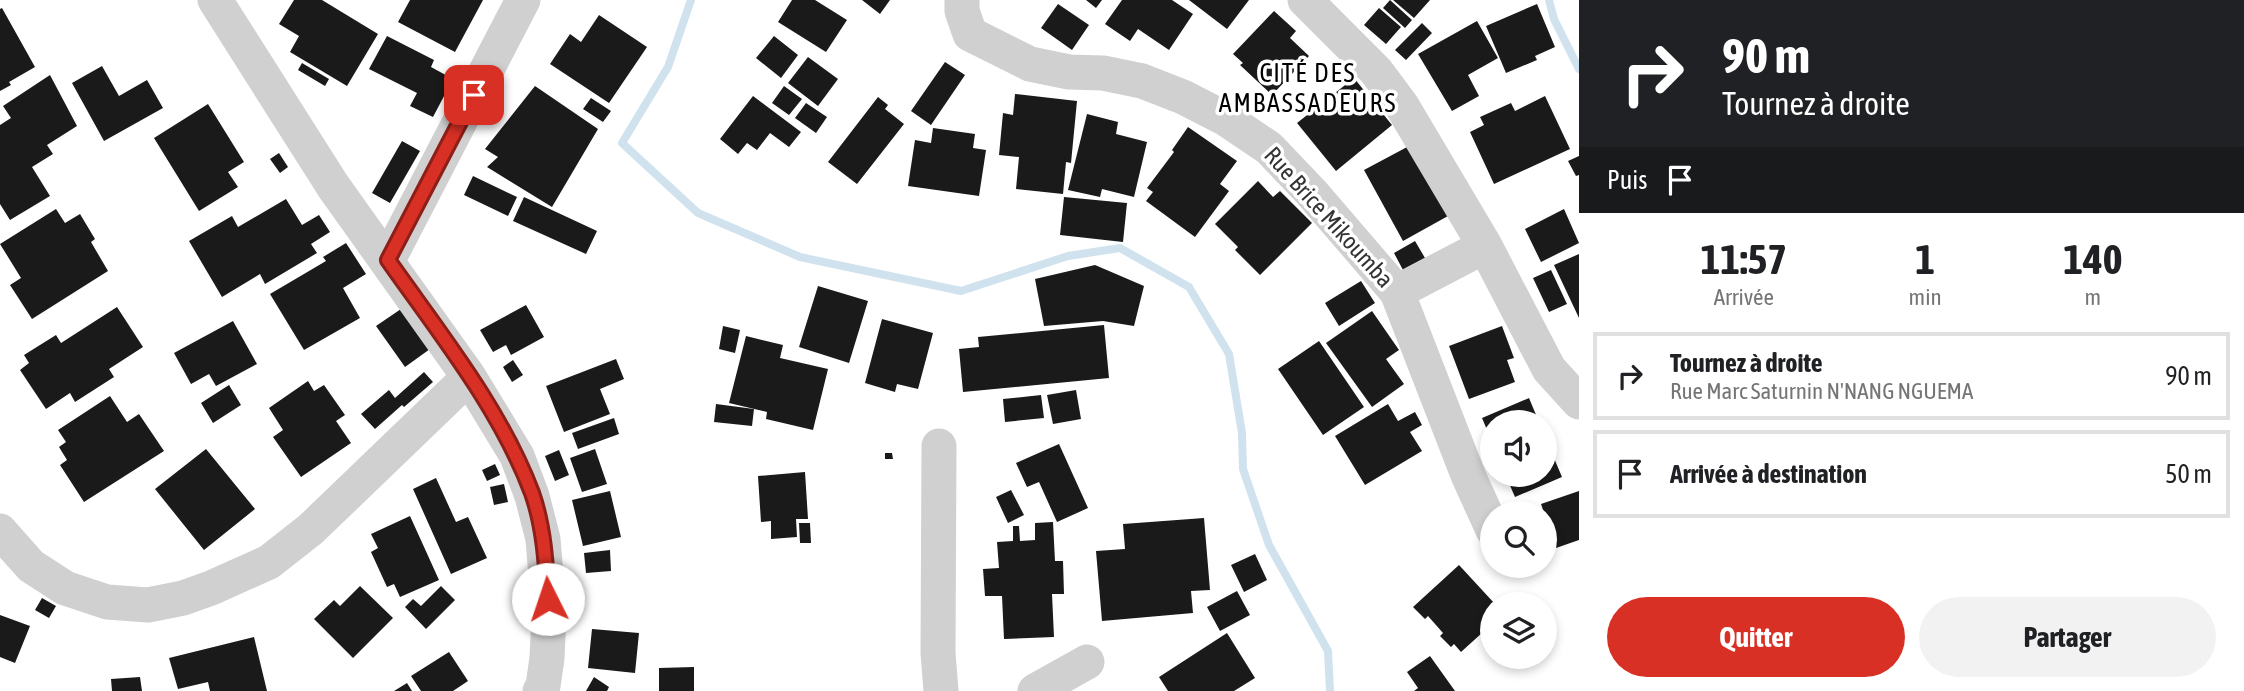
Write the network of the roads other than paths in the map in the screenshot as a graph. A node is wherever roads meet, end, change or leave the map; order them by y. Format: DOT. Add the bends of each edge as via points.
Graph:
graph roads {
  1 [pos="215,0"];
  2 [pos="523,0"];
  3 [pos="962,0"];
  4 [pos="1305,0"];
  5 [pos="1485,246"];
  6 [pos="388,260"];
  7 [pos="1397,292"];
  8 [pos="468,377"];
  9 [pos="1579,402"];
  10 [pos="939,446"];
  11 [pos="1480,501"];
  12 [pos="0,531"];
  13 [pos="1087,662"];
  14 [pos="540,691"];
  15 [pos="941,691"];
  16 [pos="1035,691"];
  1 -- 6 [label="street" via="333,186"];
  2 -- 6 [label="street"];
  3 -- 7 [label="street, Rue Brice Mikoumba" via="970,34 1030,64 1142,81 1226,119 1269,148"];
  4 -- 5 [label="street" via="1376,71 1402,106"];
  5 -- 7 [label="street, Rue Brice Mikoumba"];
  5 -- 9 [label="street" via="1549,369"];
  6 -- 8 [label="street"];
  7 -- 11 [label="street"];
  8 -- 12 [label="street" via="301,538 269,562 183,598 148,605 107,602 65,588 31,566"];
  8 -- 14 [label="street" via="517,456 543,539 549,614"];
  10 -- 15 [label="street"];
  13 -- 16 [label="street"];
}
